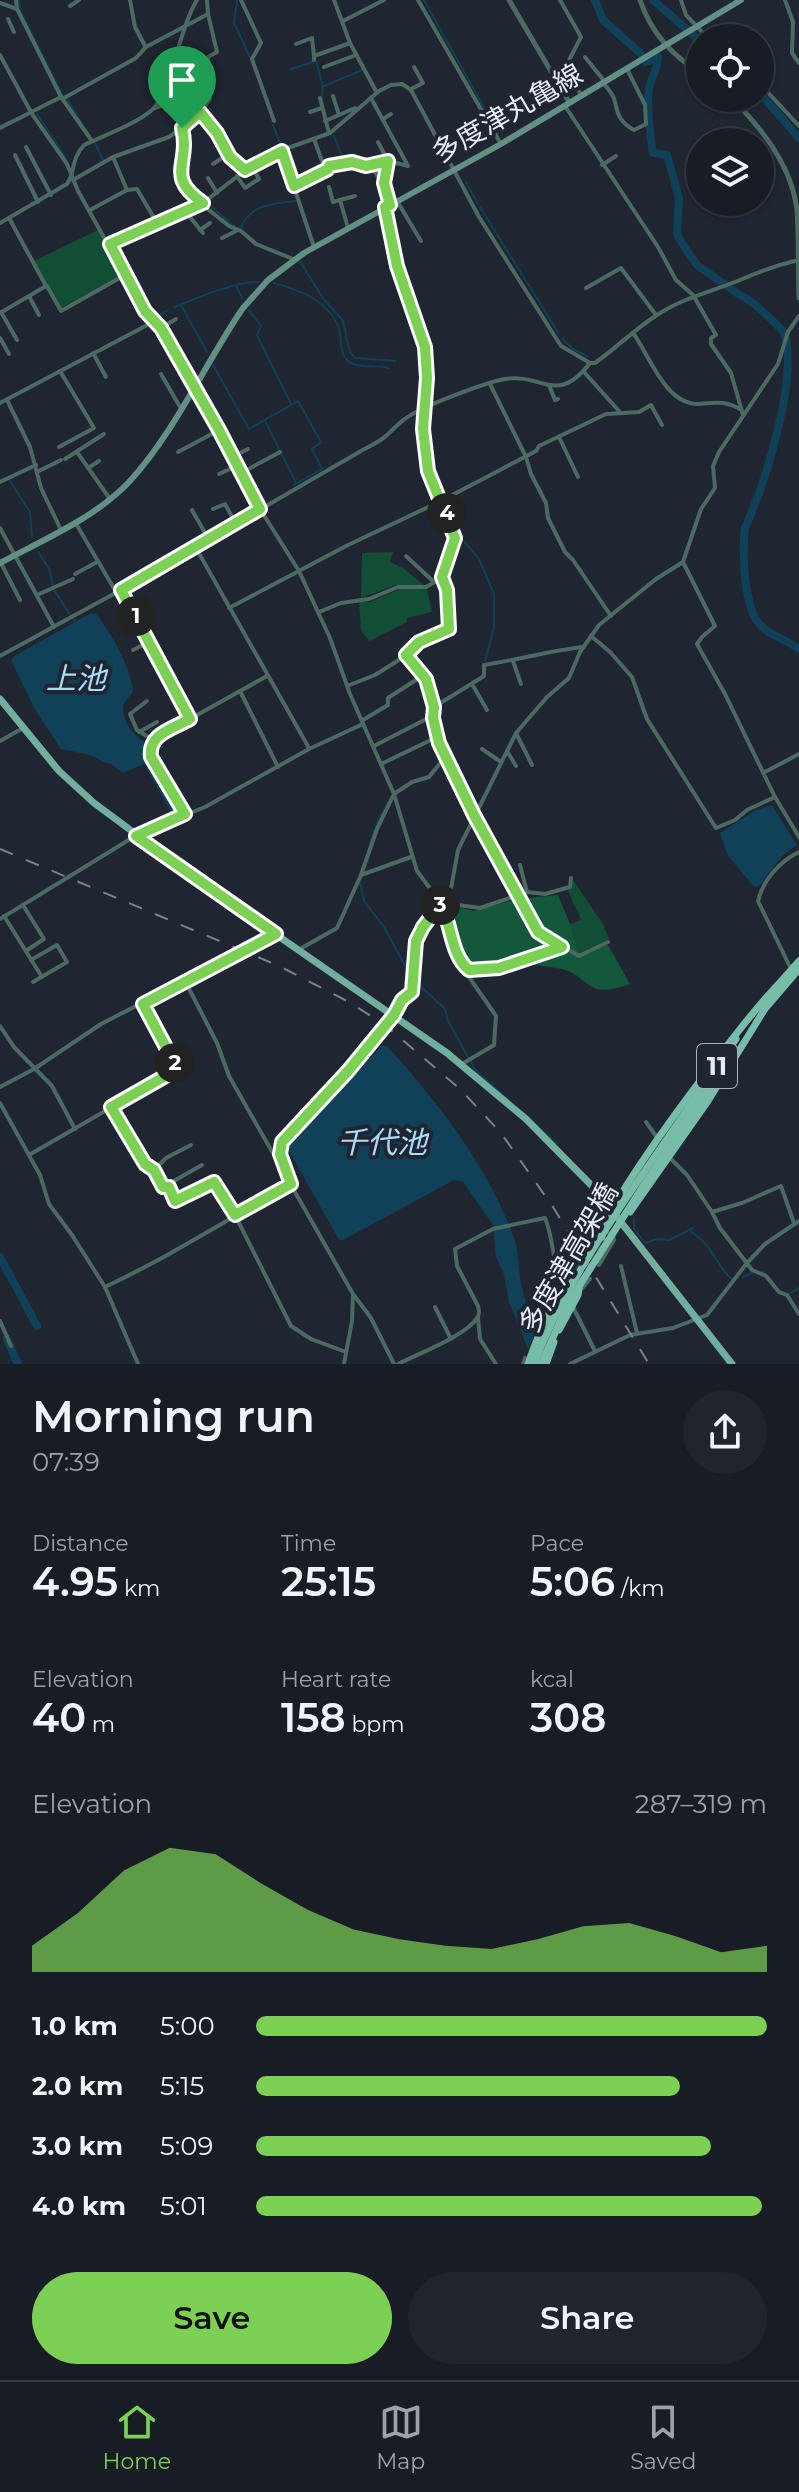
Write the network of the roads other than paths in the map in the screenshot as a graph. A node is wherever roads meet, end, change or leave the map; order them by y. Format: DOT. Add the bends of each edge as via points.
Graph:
graph roads {
  1 [pos="16,0"];
  2 [pos="79,0"];
  3 [pos="130,0"];
  4 [pos="197,0"];
  5 [pos="207,0"];
  6 [pos="241,0"];
  7 [pos="334,0"];
  8 [pos="384,0"];
  9 [pos="418,0"];
  10 [pos="509,0"];
  11 [pos="560,0"];
  12 [pos="640,0"];
  13 [pos="681,0"];
  14 [pos="741,0"];
  15 [pos="786,0"];
  16 [pos="0,3"];
  17 [pos="70,6"];
  18 [pos="17,9"];
  19 [pos="208,14"];
  20 [pos="22,18"];
  21 [pos="343,21"];
  22 [pos="696,24"];
  23 [pos="701,24"];
  24 [pos="183,26"];
  25 [pos="14,32"];
  26 [pos="686,33"];
  27 [pos="350,43"];
  28 [pos="296,44"];
  29 [pos="665,46"];
  30 [pos="146,47"];
  31 [pos="0,55"];
  32 [pos="356,55"];
  33 [pos="585,57"];
  34 [pos="686,62"];
  35 [pos="799,63"];
  36 [pos="324,67"];
  37 [pos="414,67"];
  38 [pos="627,69"];
  39 [pos="566,72"];
  40 [pos="554,76"];
  41 [pos="604,82"];
  42 [pos="411,89"];
  43 [pos="377,93"];
  44 [pos="581,95"];
  45 [pos="333,96"];
  46 [pos="774,97"];
  47 [pos="63,98"];
  48 [pos="320,98"];
  49 [pos="371,98"];
  50 [pos="566,104"];
  51 [pos="361,106"];
  52 [pos="154,108"];
  53 [pos="322,108"];
  54 [pos="200,112"];
  55 [pos="310,112"];
  56 [pos="744,112"];
  57 [pos="32,114"];
  58 [pos="391,114"];
  59 [pos="339,115"];
  60 [pos="383,119"];
  61 [pos="274,121"];
  62 [pos="325,121"];
  63 [pos="799,126"];
  64 [pos="0,128"];
  65 [pos="182,128"];
  66 [pos="329,133"];
  67 [pos="314,139"];
  68 [pos="92,141"];
  69 [pos="378,142"];
  70 [pos="501,144"];
  71 [pos="26,147"];
  72 [pos="282,151"];
  73 [pos="228,154"];
  74 [pos="15,155"];
  75 [pos="616,156"];
  76 [pos="113,157"];
  77 [pos="322,161"];
  78 [pos="388,161"];
  79 [pos="213,164"];
  80 [pos="602,165"];
  81 [pos="252,166"];
  82 [pos="366,166"];
  83 [pos="245,170"];
  84 [pos="454,171"];
  85 [pos="237,176"];
  86 [pos="72,177"];
  87 [pos="208,178"];
  88 [pos="294,186"];
  89 [pos="329,187"];
  90 [pos="127,190"];
  91 [pos="217,193"];
  92 [pos="51,195"];
  93 [pos="355,196"];
  94 [pos="340,200"];
  95 [pos="38,202"];
  96 [pos="203,203"];
  97 [pos="391,204"];
  98 [pos="90,210"];
  99 [pos="185,211"];
  100 [pos="217,216"];
  101 [pos="9,218"];
  102 [pos="0,223"];
  103 [pos="157,223"];
  104 [pos="348,228"];
  105 [pos="238,230"];
  106 [pos="222,238"];
  107 [pos="421,241"];
  108 [pos="110,244"];
  109 [pos="314,247"];
  110 [pos="293,259"];
  111 [pos="799,260"];
  112 [pos="125,275"];
  113 [pos="46,286"];
  114 [pos="586,288"];
  115 [pos="693,295"];
  116 [pos="29,296"];
  117 [pos="799,298"];
  118 [pos="1,312"];
  119 [pos="39,315"];
  120 [pos="656,315"];
  121 [pos="799,316"];
  122 [pos="176,319"];
  123 [pos="154,322"];
  124 [pos="161,328"];
  125 [pos="633,333"];
  126 [pos="0,338"];
  127 [pos="17,340"];
  128 [pos="93,353"];
  129 [pos="9,354"];
  130 [pos="590,363"];
  131 [pos="60,371"];
  132 [pos="584,372"];
  133 [pos="161,374"];
  134 [pos="106,377"];
  135 [pos="490,384"];
  136 [pos="549,385"];
  137 [pos="194,386"];
  138 [pos="558,399"];
  139 [pos="7,400"];
  140 [pos="0,403"];
  141 [pos="180,407"];
  142 [pos="426,408"];
  143 [pos="619,411"];
  144 [pos="742,412"];
  145 [pos="662,425"];
  146 [pos="219,430"];
  147 [pos="104,434"];
  148 [pos="559,437"];
  149 [pos="59,447"];
  150 [pos="248,449"];
  151 [pos="77,452"];
  152 [pos="178,452"];
  153 [pos="280,452"];
  154 [pos="234,456"];
  155 [pos="526,457"];
  156 [pos="99,461"];
  157 [pos="36,465"];
  158 [pos="239,465"];
  159 [pos="88,468"];
  160 [pos="37,472"];
  161 [pos="243,472"];
  162 [pos="219,474"];
  163 [pos="578,477"];
  164 [pos="0,482"];
  165 [pos="110,499"];
  166 [pos="440,502"];
  167 [pos="213,509"];
  168 [pos="260,509"];
  169 [pos="192,510"];
  170 [pos="75,522"];
  171 [pos="236,524"];
  172 [pos="0,528"];
  173 [pos="61,530"];
  174 [pos="209,540"];
  175 [pos="196,548"];
  176 [pos="16,555"];
  177 [pos="406,556"];
  178 [pos="97,562"];
  179 [pos="683,562"];
  180 [pos="0,563"];
  181 [pos="299,571"];
  182 [pos="442,577"];
  183 [pos="435,582"];
  184 [pos="119,592"];
  185 [pos="37,595"];
  186 [pos="20,600"];
  187 [pos="229,608"];
  188 [pos="319,612"];
  189 [pos="611,616"];
  190 [pos="54,627"];
  191 [pos="591,636"];
  192 [pos="149,642"];
  193 [pos="582,647"];
  194 [pos="133,650"];
  195 [pos="0,654"];
  196 [pos="406,655"];
  197 [pos="513,661"];
  198 [pos="267,676"];
  199 [pos="422,676"];
  200 [pos="472,684"];
  201 [pos="521,684"];
  202 [pos="347,686"];
  203 [pos="240,691"];
  204 [pos="0,699"];
  205 [pos="147,701"];
  206 [pos="434,707"];
  207 [pos="487,710"];
  208 [pos="433,716"];
  209 [pos="190,719"];
  210 [pos="364,721"];
  211 [pos="157,722"];
  212 [pos="23,728"];
  213 [pos="139,732"];
  214 [pos="516,733"];
  215 [pos="437,737"];
  216 [pos="153,740"];
  217 [pos="0,741"];
  218 [pos="374,746"];
  219 [pos="309,749"];
  220 [pos="482,749"];
  221 [pos="507,751"];
  222 [pos="536,751"];
  223 [pos="799,754"];
  224 [pos="527,755"];
  225 [pos="445,757"];
  226 [pos="501,762"];
  227 [pos="381,764"];
  228 [pos="532,765"];
  229 [pos="516,766"];
  230 [pos="278,767"];
  231 [pos="765,772"];
  232 [pos="394,794"];
  233 [pos="775,797"];
  234 [pos="185,814"];
  235 [pos="474,815"];
  236 [pos="136,836"];
  237 [pos="799,837"];
  238 [pos="799,852"];
  239 [pos="412,857"];
  240 [pos="520,865"];
  241 [pos="361,875"];
  242 [pos="571,878"];
  243 [pos="527,892"];
  244 [pos="518,895"];
  245 [pos="441,903"];
  246 [pos="23,905"];
  247 [pos="2,917"];
  248 [pos="276,934"];
  249 [pos="608,942"];
  250 [pos="562,947"];
  251 [pos="298,950"];
  252 [pos="25,951"];
  253 [pos="31,960"];
  254 [pos="799,961"];
  255 [pos="464,966"];
  256 [pos="795,970"];
  257 [pos="42,977"];
  258 [pos="185,981"];
  259 [pos="33,982"];
  260 [pos="778,985"];
  261 [pos="143,1004"];
  262 [pos="766,1007"];
  263 [pos="394,1015"];
  264 [pos="0,1026"];
  265 [pos="462,1064"];
  266 [pos="34,1069"];
  267 [pos="0,1087"];
  268 [pos="0,1103"];
  269 [pos="111,1107"];
  270 [pos="646,1122"];
  271 [pos="75,1129"];
  272 [pos="659,1140"];
  273 [pos="191,1145"];
  274 [pos="29,1155"];
  275 [pos="668,1156"];
  276 [pos="202,1165"];
  277 [pos="154,1170"];
  278 [pos="644,1177"];
  279 [pos="291,1184"];
  280 [pos="163,1187"];
  281 [pos="595,1189"];
  282 [pos="611,1211"];
  283 [pos="712,1212"];
  284 [pos="235,1215"];
  285 [pos="797,1222"];
  286 [pos="621,1226"];
  287 [pos="598,1228"];
  288 [pos="613,1235"];
  289 [pos="587,1246"];
  290 [pos="579,1260"];
  291 [pos="747,1263"];
  292 [pos="599,1265"];
  293 [pos="621,1266"];
  294 [pos="105,1287"];
  295 [pos="566,1288"];
  296 [pos="578,1293"];
  297 [pos="353,1294"];
  298 [pos="573,1305"];
  299 [pos="435,1307"];
  300 [pos="799,1314"];
  301 [pos="478,1316"];
  302 [pos="0,1321"];
  303 [pos="697,1321"];
  304 [pos="637,1333"];
  305 [pos="450,1337"];
  306 [pos="11,1346"];
  307 [pos="595,1351"];
  308 [pos="346,1352"];
  309 [pos="534,1363"];
  310 [pos="138,1364"];
  311 [pos="344,1364"];
  312 [pos="396,1364"];
  313 [pos="496,1364"];
  314 [pos="570,1364"];
  315 [pos="732,1364"];
  1 -- 18 [label="street"];
  2 -- 17 [label="street"];
  3 -- 30 [label="street"];
  4 -- 24 [label="street"];
  5 -- 19 [label="street"];
  6 -- 61 [label="street" via="261,43 252,59"];
  7 -- 21 [label="street"];
  8 -- 21 [label="street"];
  9 -- 70 [label="street"];
  10 -- 40 [label="street"];
  11 -- 39 [label="street" via="581,37"];
  12 -- 29 [label="street"];
  13 -- 22 [label="street"];
  14 -- 23 [label="main road, 多度津丸亀線"];
  15 -- 35 [label="street" via="793,22 792,53"];
  16 -- 18 [label="street"];
  18 -- 20 [label="street"];
  19 -- 24 [label="street"];
  19 -- 54 [label="street" via="217,52 208,57 210,99"];
  20 -- 25 [label="street" via="9,21"];
  20 -- 47 [label="street"];
  21 -- 27 [label="street"];
  24 -- 30 [label="street"];
  24 -- 52 [label="street"];
  26 -- 29 [label="main road, 多度津丸亀線"];
  27 -- 28 [label="street" via="314,58 312,38"];
  27 -- 32 [label="street"];
  29 -- 34 [label="street"];
  29 -- 38 [label="main road, 多度津丸亀線"];
  30 -- 47 [label="street" via="136,58"];
  31 -- 57 [label="street"];
  32 -- 36 [label="street"];
  32 -- 43 [label="street"];
  33 -- 41 [label="street"];
  37 -- 42 [label="street" via="424,85"];
  38 -- 41 [label="main road, 多度津丸亀線"];
  38 -- 41 [label="street" via="645,105 646,124 629,128"];
  39 -- 40 [label="street"];
  39 -- 44 [label="street"];
  40 -- 50 [label="street"];
  41 -- 44 [label="main road, 多度津丸亀線"];
  42 -- 43 [label="street" via="397,84"];
  42 -- 84 [label="street"];
  43 -- 49 [label="street"];
  44 -- 50 [label="main road, 多度津丸亀線"];
  45 -- 59 [label="street"];
  46 -- 63 [label="street"];
  47 -- 57 [label="street"];
  47 -- 68 [label="street"];
  48 -- 53 [label="street"];
  49 -- 51 [label="street"];
  49 -- 60 [label="street"];
  50 -- 70 [label="main road, 多度津丸亀線"];
  50 -- 80 [label="street"];
  51 -- 59 [label="street"];
  51 -- 66 [label="street"];
  52 -- 65 [label="street" via="169,103"];
  52 -- 68 [label="street"];
  53 -- 55 [label="street"];
  53 -- 62 [label="street"];
  54 -- 65 [label="street"];
  54 -- 73 [label="street"];
  56 -- 111 [label="street" via="764,133 786,174 797,209"];
  57 -- 64 [label="street"];
  57 -- 86 [label="street"];
  58 -- 60 [label="street"];
  59 -- 62 [label="street"];
  60 -- 78 [label="street" via="408,166"];
  62 -- 66 [label="street"];
  65 -- 76 [label="street"];
  65 -- 96 [label="street" via="182,184"];
  66 -- 67 [label="street"];
  67 -- 72 [label="street"];
  67 -- 77 [label="street"];
  68 -- 86 [label="street" via="76,155"];
  69 -- 78 [label="street"];
  70 -- 84 [label="main road, 多度津丸亀線"];
  71 -- 92 [label="street"];
  72 -- 81 [label="street"];
  72 -- 88 [label="street"];
  73 -- 79 [label="street"];
  73 -- 83 [label="street"];
  74 -- 95 [label="street"];
  75 -- 80 [label="street"];
  76 -- 86 [label="street"];
  76 -- 90 [label="street"];
  78 -- 82 [label="street"];
  78 -- 97 [label="street" via="384,183"];
  80 -- 115 [label="street" via="676,280"];
  81 -- 83 [label="street"];
  81 -- 85 [label="street" via="259,179 245,188"];
  82 -- 88 [label="street" via="329,166"];
  82 -- 97 [label="street" via="379,178"];
  83 -- 85 [label="street"];
  84 -- 97 [label="main road, 多度津丸亀線"];
  84 -- 130 [label="street" via="561,346"];
  85 -- 91 [label="street"];
  86 -- 92 [label="street"];
  86 -- 98 [label="street"];
  87 -- 91 [label="street"];
  88 -- 109 [label="street"];
  89 -- 94 [label="street" via="333,202"];
  90 -- 98 [label="street"];
  90 -- 103 [label="street" via="137,189"];
  91 -- 96 [label="street"];
  92 -- 95 [label="street"];
  93 -- 94 [label="street"];
  94 -- 104 [label="street"];
  95 -- 101 [label="street"];
  96 -- 99 [label="street"];
  96 -- 100 [label="street"];
  97 -- 104 [label="main road, 多度津丸亀線"];
  97 -- 107 [label="street"];
  97 -- 142 [label="street" via="397,266 425,347"];
  98 -- 108 [label="street"];
  99 -- 100 [label="street" via="202,231"];
  99 -- 103 [label="street"];
  100 -- 105 [label="street"];
  101 -- 102 [label="street"];
  101 -- 113 [label="street"];
  103 -- 108 [label="street"];
  104 -- 109 [label="main road, 多度津丸亀線"];
  105 -- 106 [label="street"];
  105 -- 110 [label="street"];
  108 -- 112 [label="street"];
  109 -- 110 [label="main road, 多度津丸亀線"];
  110 -- 137 [label="main road, 多度津丸亀線" via="243,308"];
  111 -- 115 [label="street"];
  111 -- 117 [label="street"];
  112 -- 113 [label="street" via="61,311"];
  112 -- 123 [label="street"];
  113 -- 116 [label="street"];
  114 -- 120 [label="street" via="621,268"];
  115 -- 120 [label="street"];
  115 -- 144 [label="street" via="716,335 711,344 731,373"];
  116 -- 118 [label="street"];
  116 -- 119 [label="street"];
  118 -- 127 [label="street"];
  120 -- 125 [label="street"];
  121 -- 144 [label="street" via="778,364"];
  122 -- 124 [label="street"];
  123 -- 124 [label="street"];
  123 -- 128 [label="street"];
  124 -- 137 [label="street"];
  125 -- 130 [label="street"];
  125 -- 144 [label="street" via="674,396 698,404 723,402"];
  126 -- 129 [label="street"];
  128 -- 131 [label="street"];
  128 -- 134 [label="street"];
  130 -- 132 [label="street"];
  131 -- 139 [label="street"];
  131 -- 149 [label="street" via="94,428"];
  132 -- 136 [label="street" via="562,386"];
  132 -- 143 [label="street"];
  133 -- 141 [label="street"];
  135 -- 136 [label="street" via="511,379"];
  135 -- 142 [label="street"];
  135 -- 155 [label="street"];
  136 -- 138 [label="street"];
  137 -- 141 [label="main road, 多度津丸亀線"];
  137 -- 146 [label="street"];
  139 -- 140 [label="street"];
  139 -- 157 [label="street"];
  141 -- 165 [label="main road, 多度津丸亀線" via="142,466"];
  142 -- 166 [label="street" via="428,471"];
  142 -- 168 [label="street"];
  143 -- 145 [label="street" via="639,412 651,405"];
  143 -- 148 [label="street"];
  144 -- 179 [label="street" via="713,466 715,488 701,509"];
  146 -- 152 [label="street"];
  146 -- 154 [label="street"];
  147 -- 151 [label="street"];
  148 -- 155 [label="street"];
  148 -- 163 [label="street"];
  150 -- 154 [label="street"];
  151 -- 159 [label="street"];
  151 -- 160 [label="street"];
  153 -- 161 [label="street"];
  154 -- 158 [label="street"];
  155 -- 166 [label="street"];
  155 -- 189 [label="street" via="565,552"];
  156 -- 159 [label="street"];
  157 -- 160 [label="street"];
  157 -- 164 [label="street"];
  158 -- 161 [label="street"];
  158 -- 162 [label="street"];
  159 -- 165 [label="street"];
  160 -- 173 [label="street"];
  161 -- 168 [label="street"];
  165 -- 170 [label="main road, 多度津丸亀線"];
  166 -- 181 [label="street"];
  166 -- 182 [label="street" via="455,538"];
  167 -- 171 [label="street" via="225,504"];
  168 -- 171 [label="street"];
  168 -- 181 [label="street"];
  169 -- 174 [label="street"];
  170 -- 173 [label="main road, 多度津丸亀線"];
  170 -- 178 [label="street"];
  171 -- 174 [label="street"];
  172 -- 176 [label="street"];
  173 -- 176 [label="main road, 多度津丸亀線"];
  174 -- 175 [label="street"];
  175 -- 184 [label="street"];
  175 -- 187 [label="street"];
  176 -- 180 [label="main road, 多度津丸亀線"];
  176 -- 185 [label="street"];
  177 -- 183 [label="street"];
  178 -- 184 [label="street"];
  178 -- 185 [label="street"];
  179 -- 189 [label="street"];
  179 -- 231 [label="street" via="715,626 697,644"];
  180 -- 186 [label="street"];
  181 -- 187 [label="street"];
  181 -- 188 [label="street"];
  182 -- 183 [label="street"];
  182 -- 196 [label="street" via="449,629 419,642"];
  183 -- 188 [label="street" via="398,587"];
  184 -- 190 [label="street"];
  184 -- 192 [label="street"];
  185 -- 190 [label="street"];
  187 -- 198 [label="street"];
  188 -- 202 [label="street"];
  189 -- 191 [label="street"];
  190 -- 195 [label="street"];
  191 -- 193 [label="street"];
  191 -- 233 [label="street" via="632,677 647,719 716,828"];
  192 -- 194 [label="street"];
  192 -- 209 [label="street"];
  193 -- 197 [label="street"];
  193 -- 214 [label="street" via="569,678"];
  196 -- 199 [label="street"];
  196 -- 202 [label="street"];
  197 -- 200 [label="street" via="484,665 484,676"];
  197 -- 201 [label="street"];
  198 -- 203 [label="street"];
  198 -- 219 [label="street"];
  199 -- 206 [label="street"];
  199 -- 210 [label="street"];
  200 -- 206 [label="street"];
  200 -- 207 [label="street"];
  202 -- 210 [label="street"];
  203 -- 209 [label="street"];
  203 -- 230 [label="street"];
  204 -- 212 [label="main road"];
  205 -- 213 [label="street" via="130,711"];
  206 -- 208 [label="street"];
  208 -- 215 [label="street"];
  208 -- 218 [label="street"];
  209 -- 216 [label="street"];
  210 -- 218 [label="street"];
  210 -- 219 [label="street"];
  211 -- 213 [label="street"];
  212 -- 217 [label="street"];
  212 -- 236 [label="main road" via="76,788"];
  213 -- 216 [label="street"];
  214 -- 221 [label="street"];
  214 -- 224 [label="street"];
  215 -- 225 [label="street"];
  215 -- 227 [label="street"];
  216 -- 234 [label="street" via="151,757"];
  218 -- 227 [label="street"];
  219 -- 230 [label="street"];
  220 -- 226 [label="street"];
  221 -- 226 [label="street"];
  221 -- 229 [label="street"];
  222 -- 224 [label="street"];
  223 -- 231 [label="street"];
  224 -- 228 [label="street"];
  225 -- 232 [label="street" via="429,777"];
  225 -- 235 [label="street"];
  226 -- 235 [label="street"];
  227 -- 232 [label="street"];
  230 -- 234 [label="street"];
  231 -- 233 [label="street"];
  232 -- 239 [label="street"];
  232 -- 241 [label="street"];
  233 -- 237 [label="street"];
  234 -- 236 [label="street"];
  235 -- 244 [label="street"];
  235 -- 245 [label="street" via="458,850 450,894"];
  236 -- 246 [label="street"];
  236 -- 248 [label="main road"];
  238 -- 256 [label="street" via="785,859 758,901"];
  239 -- 241 [label="street"];
  239 -- 245 [label="street"];
  240 -- 243 [label="street"];
  241 -- 251 [label="street" via="337,928"];
  242 -- 243 [label="street" via="570,887 545,894"];
  243 -- 244 [label="street"];
  244 -- 245 [label="street" via="480,908"];
  244 -- 250 [label="street" via="538,932"];
  245 -- 255 [label="street"];
  245 -- 263 [label="street" via="416,941 415,984"];
  246 -- 247 [label="street"];
  246 -- 252 [label="street" via="44,939"];
  247 -- 252 [label="street"];
  248 -- 251 [label="main road"];
  248 -- 258 [label="street"];
  249 -- 250 [label="street" via="579,956"];
  250 -- 255 [label="street" via="487,970"];
  251 -- 263 [label="main road"];
  252 -- 253 [label="street"];
  253 -- 257 [label="street"];
  253 -- 257 [label="street" via="57,945 67,962"];
  254 -- 256 [label="highway, 11"];
  255 -- 265 [label="street" via="495,1013 497,1025 494,1045"];
  256 -- 260 [label="highway, 11"];
  256 -- 262 [label="highway, 11"];
  257 -- 259 [label="street"];
  258 -- 261 [label="street"];
  258 -- 279 [label="street" via="229,1076"];
  260 -- 272 [label="highway" via="725,1045"];
  260 -- 278 [label="highway, 11"];
  261 -- 266 [label="street" via="101,1024"];
  261 -- 269 [label="street" via="176,1070"];
  262 -- 275 [label="highway"];
  262 -- 278 [label="highway, 11"];
  263 -- 265 [label="main road"];
  263 -- 279 [label="street" via="282,1142 280,1154"];
  264 -- 266 [label="street"];
  265 -- 281 [label="main road"];
  266 -- 267 [label="street"];
  266 -- 271 [label="street" via="52,1086"];
  268 -- 274 [label="street"];
  269 -- 271 [label="street"];
  269 -- 277 [label="street" via="145,1164"];
  270 -- 272 [label="street"];
  271 -- 274 [label="street"];
  272 -- 282 [label="highway"];
  273 -- 277 [label="street"];
  274 -- 294 [label="street" via="49,1204"];
  275 -- 283 [label="street"];
  275 -- 286 [label="highway"];
  276 -- 280 [label="street"];
  277 -- 280 [label="street"];
  278 -- 309 [label="highway, 多度津高架橋 / 11, bridge" via="596,1244"];
  279 -- 284 [label="street"];
  279 -- 297 [label="street"];
  280 -- 284 [label="street" via="169,1187 175,1201 214,1182"];
  281 -- 282 [label="main road"];
  281 -- 287 [label="street" via="589,1205"];
  282 -- 286 [label="main road"];
  282 -- 287 [label="highway"];
  283 -- 285 [label="street" via="781,1186"];
  283 -- 291 [label="street"];
  284 -- 294 [label="street" via="182,1249"];
  284 -- 308 [label="street" via="291,1326"];
  285 -- 291 [label="street"];
  286 -- 288 [label="highway"];
  286 -- 303 [label="main road"];
  287 -- 288 [label="street"];
  287 -- 288 [label="highway" via="603,1240"];
  287 -- 289 [label="street"];
  288 -- 292 [label="street"];
  290 -- 295 [label="street"];
  291 -- 300 [label="street" via="787,1295"];
  291 -- 303 [label="street"];
  293 -- 304 [label="street"];
  294 -- 310 [label="street"];
  295 -- 296 [label="street"];
  295 -- 296 [label="highway" via="583,1278"];
  295 -- 298 [label="street"];
  295 -- 301 [label="street" via="558,1278 545,1218 493,1229 455,1249"];
  295 -- 309 [label="highway" via="547,1319"];
  296 -- 298 [label="highway"];
  297 -- 308 [label="street"];
  297 -- 312 [label="street"];
  298 -- 307 [label="street"];
  298 -- 309 [label="highway"];
  299 -- 305 [label="street"];
  301 -- 305 [label="street"];
  301 -- 313 [label="street" via="480,1339"];
  302 -- 306 [label="street"];
  303 -- 304 [label="street"];
  303 -- 315 [label="main road"];
  304 -- 307 [label="street"];
  305 -- 312 [label="street"];
  307 -- 314 [label="street"];
  308 -- 311 [label="street"];
}
